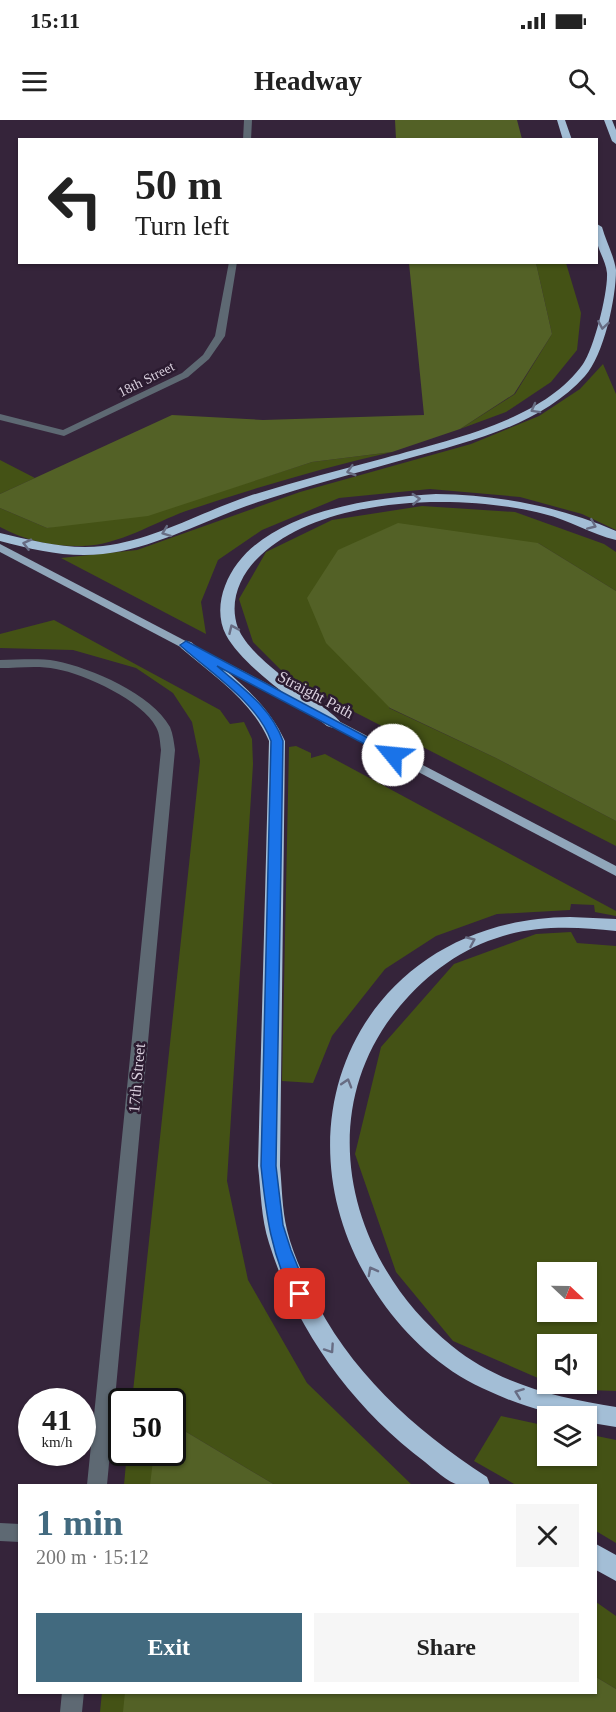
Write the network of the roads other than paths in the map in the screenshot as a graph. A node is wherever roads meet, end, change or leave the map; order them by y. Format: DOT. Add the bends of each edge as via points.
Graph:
graph roads {
  1 [pos="248,120"];
  2 [pos="561,120"];
  3 [pos="608,120"];
  4 [pos="247,138"];
  5 [pos="567,138"];
  6 [pos="616,141"];
  7 [pos="598,230"];
  8 [pos="233,264"];
  9 [pos="612,271"];
  10 [pos="616,284"];
  11 [pos="0,417"];
  12 [pos="616,536"];
  13 [pos="0,537"];
  14 [pos="0,547"];
  15 [pos="186,645"];
  16 [pos="0,664"];
  17 [pos="333,723"];
  18 [pos="616,872"];
  19 [pos="616,925"];
  20 [pos="616,1417"];
  21 [pos="97,1484"];
  22 [pos="476,1484"];
  23 [pos="0,1532"];
  24 [pos="18,1533"];
  25 [pos="597,1557"];
  26 [pos="616,1569"];
  27 [pos="73,1694"];
  28 [pos="71,1712"];
  1 -- 4 [label="street"];
  2 -- 5 [label="highway"];
  3 -- 6 [label="highway"];
  7 -- 9 [label="highway"];
  8 -- 11 [label="street, 18th Street" via="220,336 206,357 185,375 64,433"];
  9 -- 10 [label="highway"];
  9 -- 13 [label="highway, one-way" via="600,339 588,366 562,392 504,424 236,505 121,548 70,552"];
  17 -- 12 [label="highway, one-way" via="243,646 229,622 231,584 247,561 271,540 300,525 358,507 442,498 525,506 567,515"];
  14 -- 15 [label="main road, Straight Path"];
  15 -- 17 [label="main road, Straight Path"];
  15 -- 22 [label="highway, one-way" via="260,709 277,741 268,1166 282,1250 307,1310 346,1372 399,1427"];
  16 -- 21 [label="street, 17th Street" via="55,664 85,673 121,691 142,704 163,726 168,750"];
  17 -- 18 [label="main road, Straight Path"];
  20 -- 19 [label="highway, one-way" via="540,1401 507,1389 445,1354 416,1329 372,1274 358,1242 347,1211 338,1147 345,1091 364,1037 422,971 445,955 496,932 557,922"];
  23 -- 24 [label="street"];
  25 -- 26 [label="highway"];
  27 -- 28 [label="street"];
}
